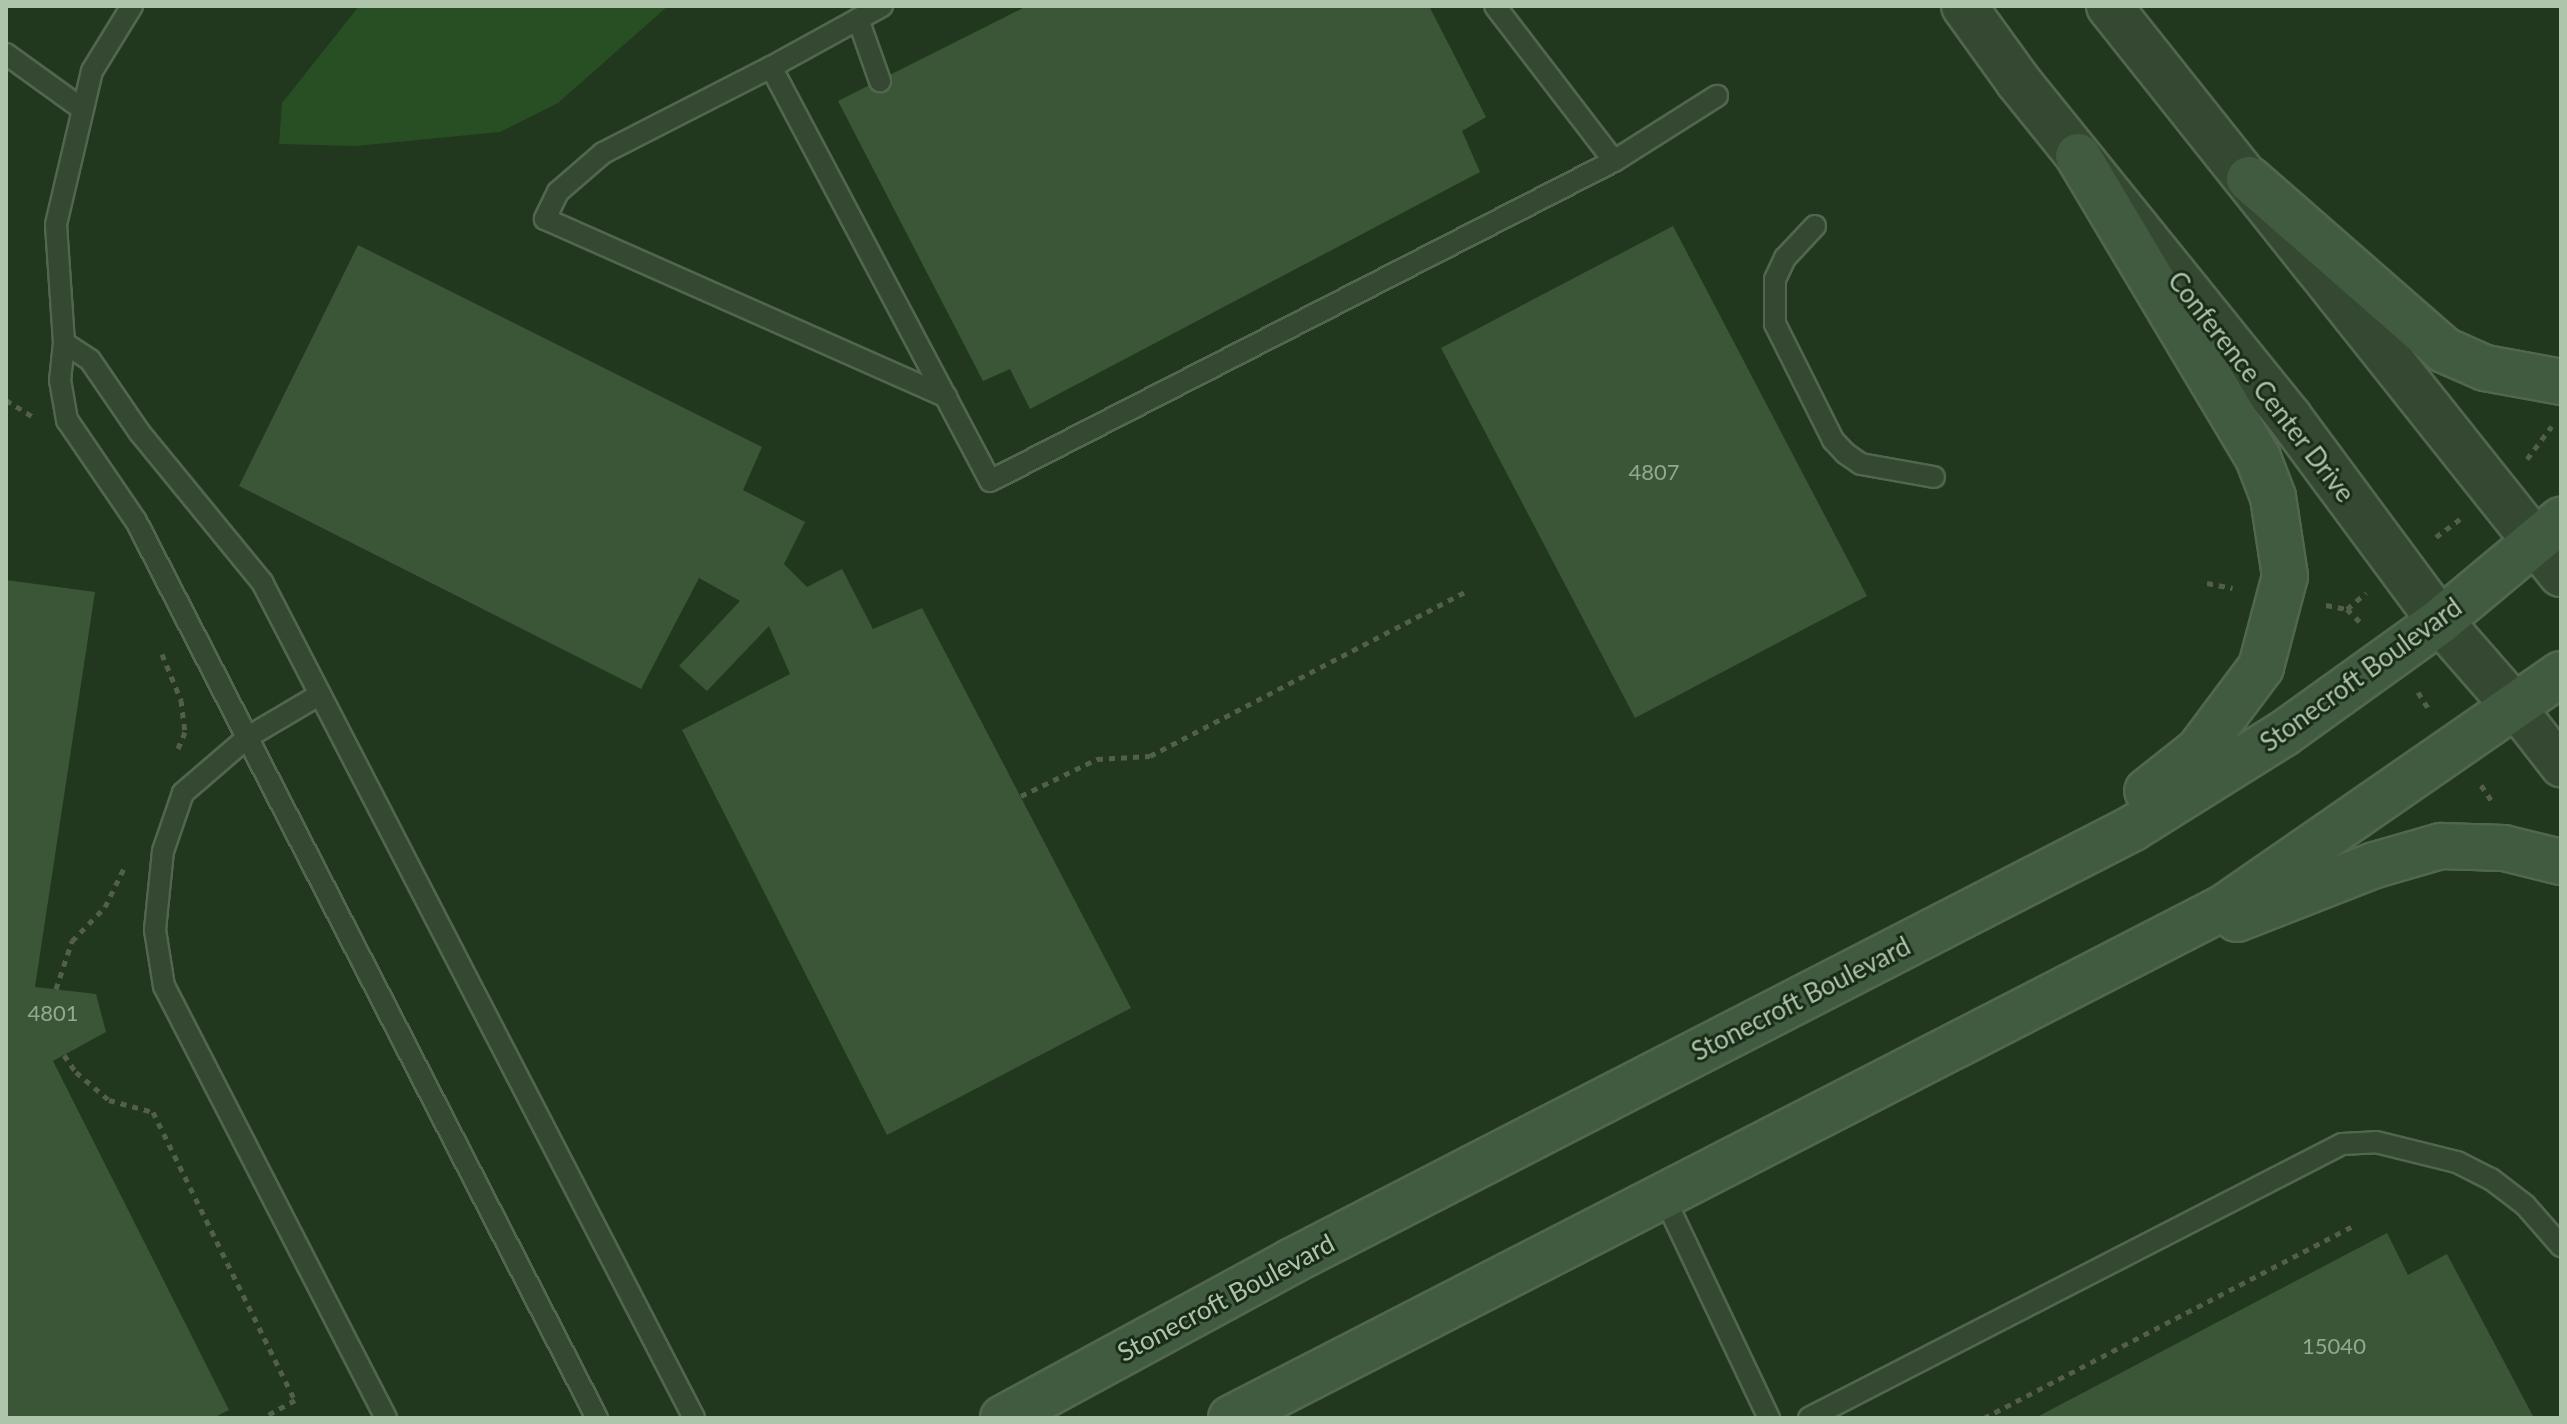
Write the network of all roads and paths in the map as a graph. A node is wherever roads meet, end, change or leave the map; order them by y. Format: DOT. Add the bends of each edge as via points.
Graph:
graph roads {
  1 [pos="132,6"];
  2 [pos="882,6"];
  3 [pos="1495,6"];
  4 [pos="1964,6"];
  5 [pos="2109,6"];
  6 [pos="858,19"];
  7 [pos="6,54"];
  8 [pos="771,67"];
  9 [pos="880,81"];
  10 [pos="1717,96"];
  11 [pos="81,108"];
  12 [pos="2078,156"];
  13 [pos="1614,161"];
  14 [pos="2249,179"];
  15 [pos="1815,226"];
  16 [pos="64,343"];
  17 [pos="2561,382"];
  18 [pos="946,397"];
  19 [pos="6,400"];
  20 [pos="39,422"];
  21 [pos="1934,477"];
  22 [pos="2552,546"];
  23 [pos="1465,592"];
  24 [pos="2440,621"];
  25 [pos="159,645"];
  26 [pos="2561,674"];
  27 [pos="319,695"];
  28 [pos="2515,707"];
  29 [pos="248,737"];
  30 [pos="169,761"];
  31 [pos="2561,766"];
  32 [pos="1021,796"];
  33 [pos="126,862"];
  34 [pos="2561,862"];
  35 [pos="2012,891"];
  36 [pos="56,989"];
  37 [pos="2057,990"];
  38 [pos="64,1055"];
  39 [pos="1664,1197"];
  40 [pos="2355,1225"];
  41 [pos="2561,1246"];
  42 [pos="262,1418"];
  43 [pos="386,1418"];
  44 [pos="597,1418"];
  45 [pos="694,1418"];
  46 [pos="1003,1418"];
  47 [pos="1231,1418"];
  48 [pos="1769,1418"];
  49 [pos="1809,1418"];
  50 [pos="1984,1418"];
  1 -- 11 [label="lane" via="92,71"];
  2 -- 6 [label="lane"];
  3 -- 13 [label="lane"];
  4 -- 12 [label="street, Conference Center Drive"];
  5 -- 14 [label="street"];
  6 -- 8 [label="lane"];
  6 -- 9 [label="lane"];
  7 -- 11 [label="lane"];
  8 -- 18 [label="lane"];
  8 -- 18 [label="lane" via="603,153 558,192 545,219"];
  10 -- 13 [label="lane"];
  11 -- 16 [label="lane" via="56,225"];
  12 -- 24 [label="street, Conference Center Drive" via="2289,417"];
  12 -- 35 [label="main road" via="2258,458 2273,497 2285,576 2261,667 2199,750"];
  13 -- 18 [label="lane" via="990,481"];
  14 -- 17 [label="main road" via="2444,350 2497,371"];
  14 -- 22 [label="street"];
  15 -- 21 [label="lane" via="1785,258 1775,279 1775,324 1833,440 1845,453 1861,464"];
  16 -- 27 [label="lane" via="90,360 147,441 262,582"];
  16 -- 29 [label="lane" via="60,380 67,420 136,521"];
  19 -- 20 [label="path"];
  22 -- 24 [label="main road, Stonecroft Boulevard"];
  23 -- 32 [label="path" via="1150,756 1097,759"];
  24 -- 28 [label="street, Conference Center Drive"];
  24 -- 35 [label="main road, Stonecroft Boulevard" via="2283,734 2133,828"];
  25 -- 30 [label="path" via="181,700 185,732"];
  26 -- 28 [label="main road"];
  27 -- 29 [label="lane"];
  27 -- 45 [label="lane"];
  28 -- 31 [label="street, Conference Center Drive"];
  28 -- 37 [label="main road" via="2223,908"];
  29 -- 43 [label="lane" via="183,793 169,822 155,897 158,958 164,986"];
  29 -- 44 [label="lane"];
  33 -- 36 [label="path" via="105,907 72,941"];
  34 -- 37 [label="main road" via="2504,848 2441,846 2375,865"];
  35 -- 46 [label="main road, Stonecroft Boulevard" via="1290,1262"];
  37 -- 39 [label="main road"];
  38 -- 42 [label="path" via="109,1100 153,1112 295,1400"];
  39 -- 47 [label="main road"];
  39 -- 48 [label="lane"];
  40 -- 50 [label="path"];
  41 -- 49 [label="lane" via="2525,1205 2457,1162 2376,1142 2342,1144"];
}
